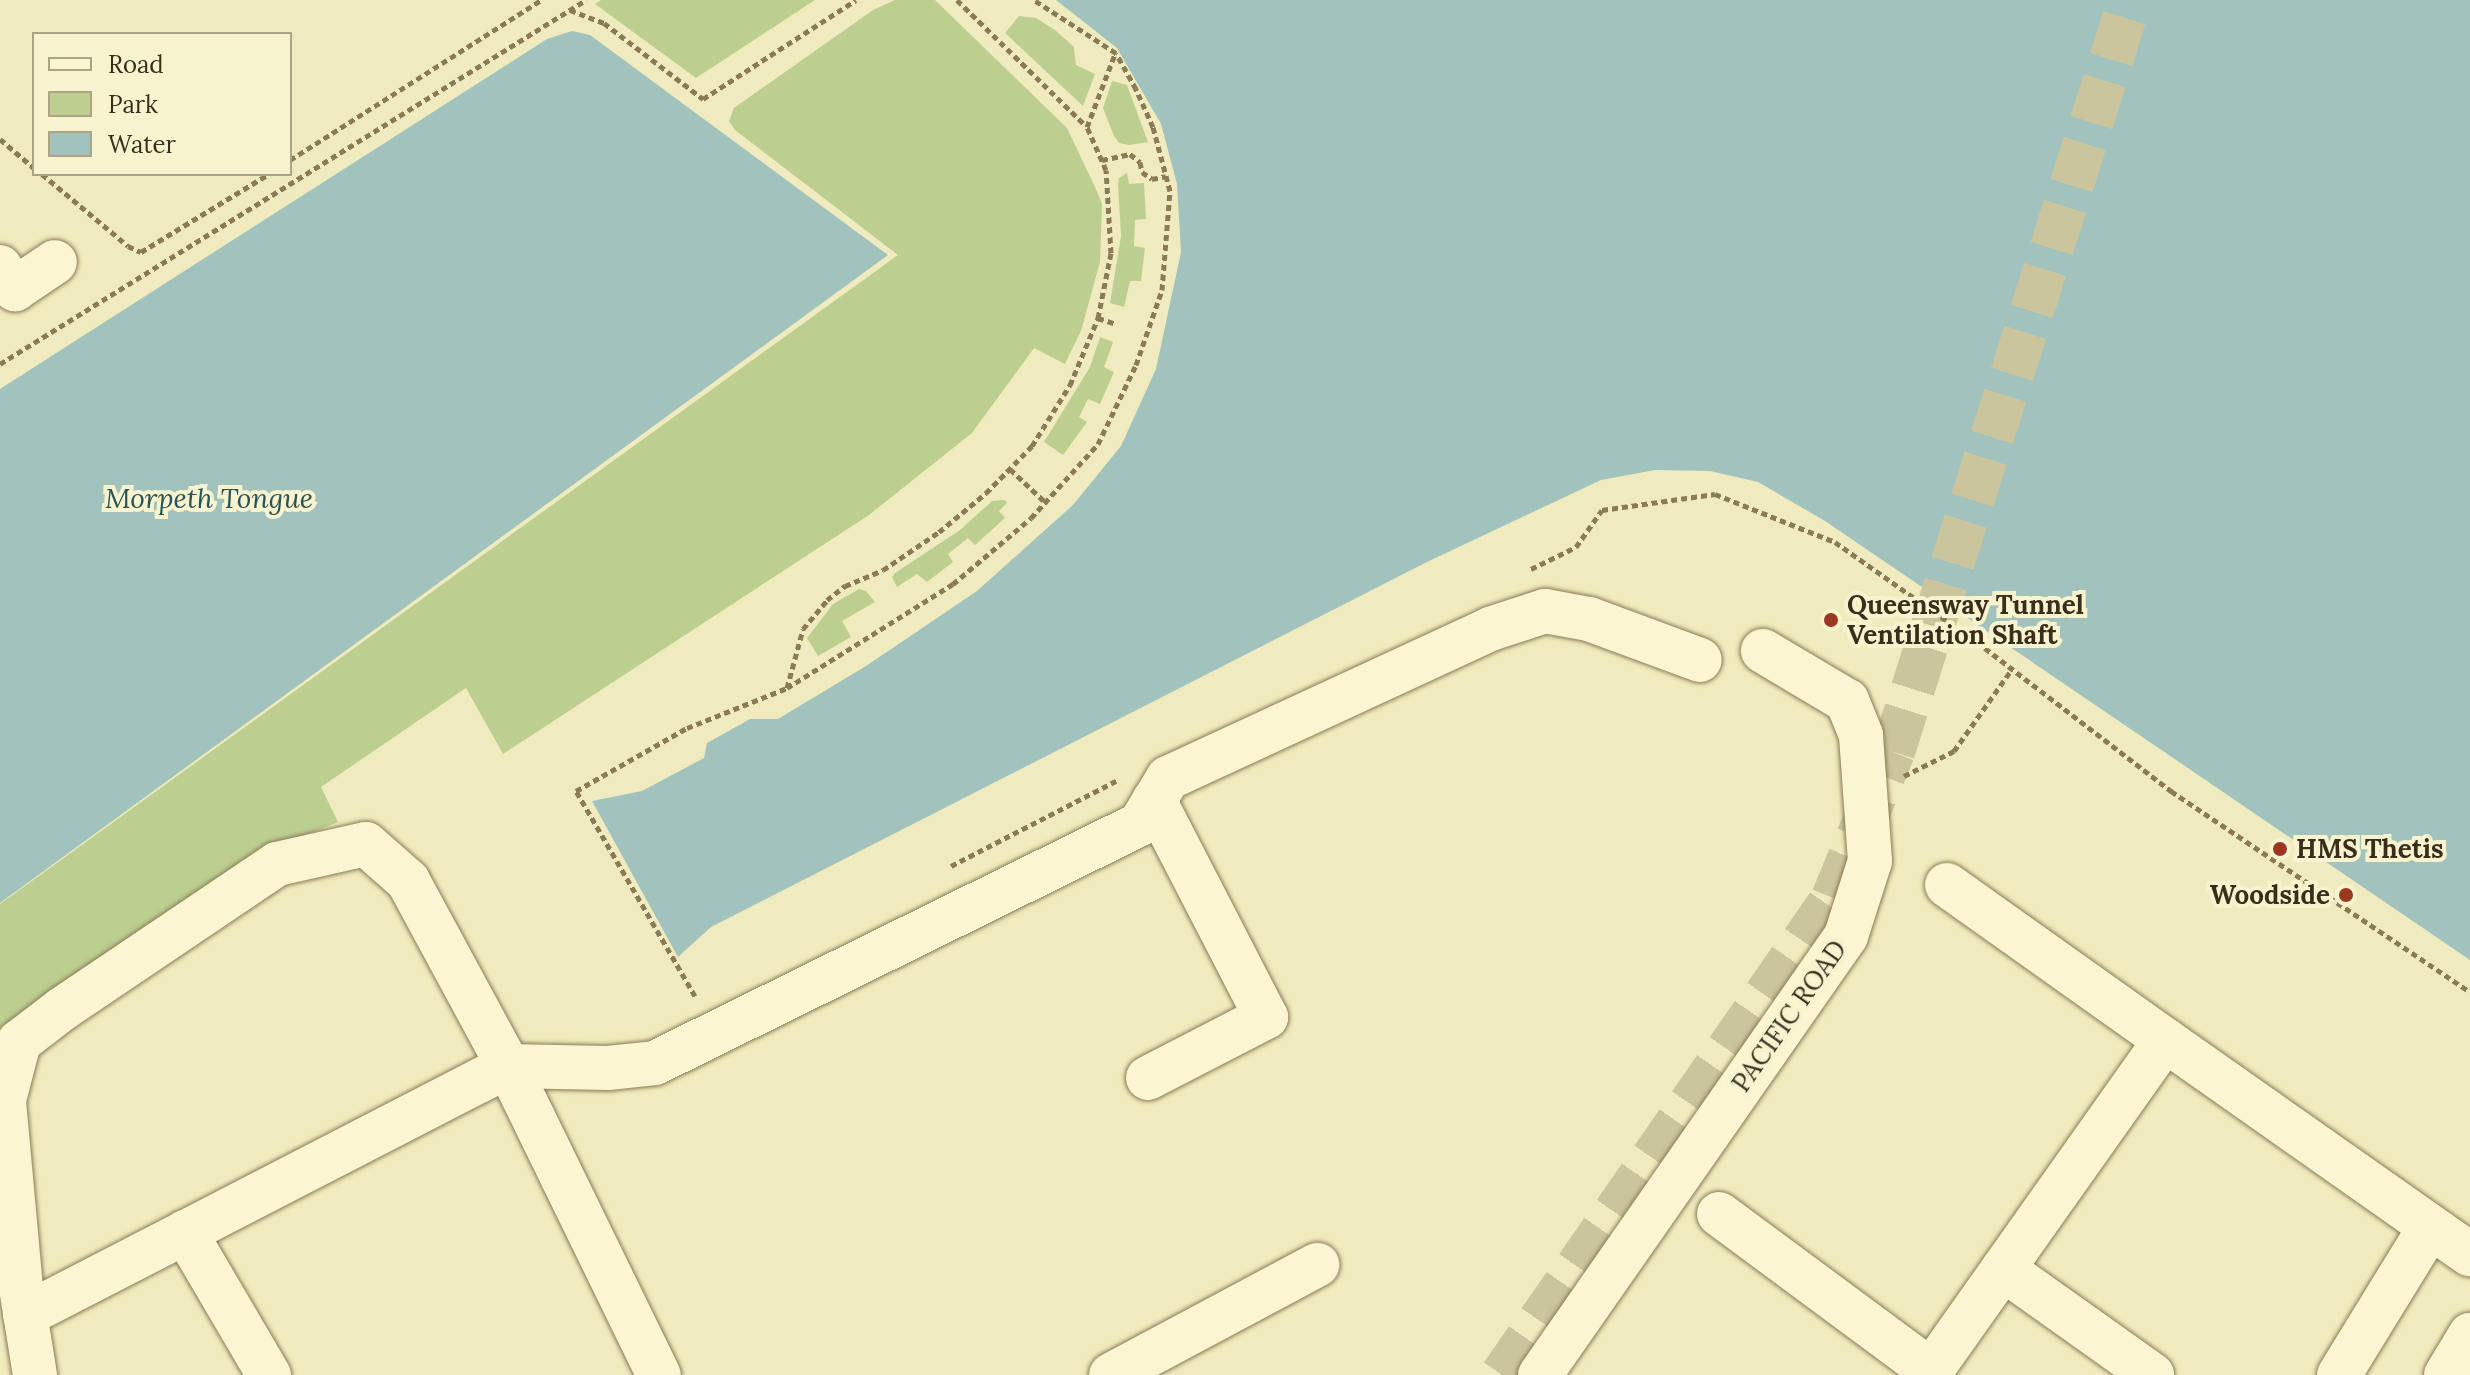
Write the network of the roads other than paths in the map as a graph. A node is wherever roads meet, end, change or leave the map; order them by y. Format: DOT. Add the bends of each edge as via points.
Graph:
graph roads {
  1 [pos="55,262"];
  2 [pos="5,285"];
  3 [pos="1763,651"];
  4 [pos="1700,660"];
  5 [pos="1154,800"];
  6 [pos="1947,885"];
  7 [pos="2165,1040"];
  8 [pos="508,1066"];
  9 [pos="1148,1078"];
  10 [pos="1719,1214"];
  11 [pos="2430,1227"];
  12 [pos="185,1232"];
  13 [pos="2470,1254"];
  14 [pos="1317,1265"];
  15 [pos="2003,1269"];
  16 [pos="25,1315"];
  17 [pos="2470,1335"];
  18 [pos="1930,1373"];
  19 [pos="35,1375"];
  20 [pos="269,1375"];
  21 [pos="659,1375"];
  22 [pos="1111,1375"];
  23 [pos="1540,1375"];
  24 [pos="2152,1375"];
  25 [pos="2339,1375"];
  26 [pos="2446,1375"];
  1 -- 2 [label="street"];
  3 -- 23 [label="street, PACIFIC ROAD" via="1847,701 1861,735 1870,861 1846,936"];
  4 -- 5 [label="street" via="1589,619 1545,611 1490,629 1168,778"];
  5 -- 8 [label="street" via="1140,824 655,1063 608,1068"];
  5 -- 9 [label="street" via="1266,1017"];
  6 -- 7 [label="street"];
  7 -- 11 [label="street"];
  7 -- 15 [label="street"];
  8 -- 12 [label="street"];
  8 -- 16 [label="street" via="408,881 366,844 277,864 19,1042 4,1100"];
  8 -- 21 [label="street"];
  10 -- 18 [label="street"];
  11 -- 13 [label="street"];
  11 -- 25 [label="street"];
  12 -- 16 [label="street"];
  12 -- 20 [label="street"];
  14 -- 22 [label="street"];
  15 -- 18 [label="street"];
  15 -- 24 [label="street"];
  16 -- 19 [label="street"];
  17 -- 26 [label="street"];
}
